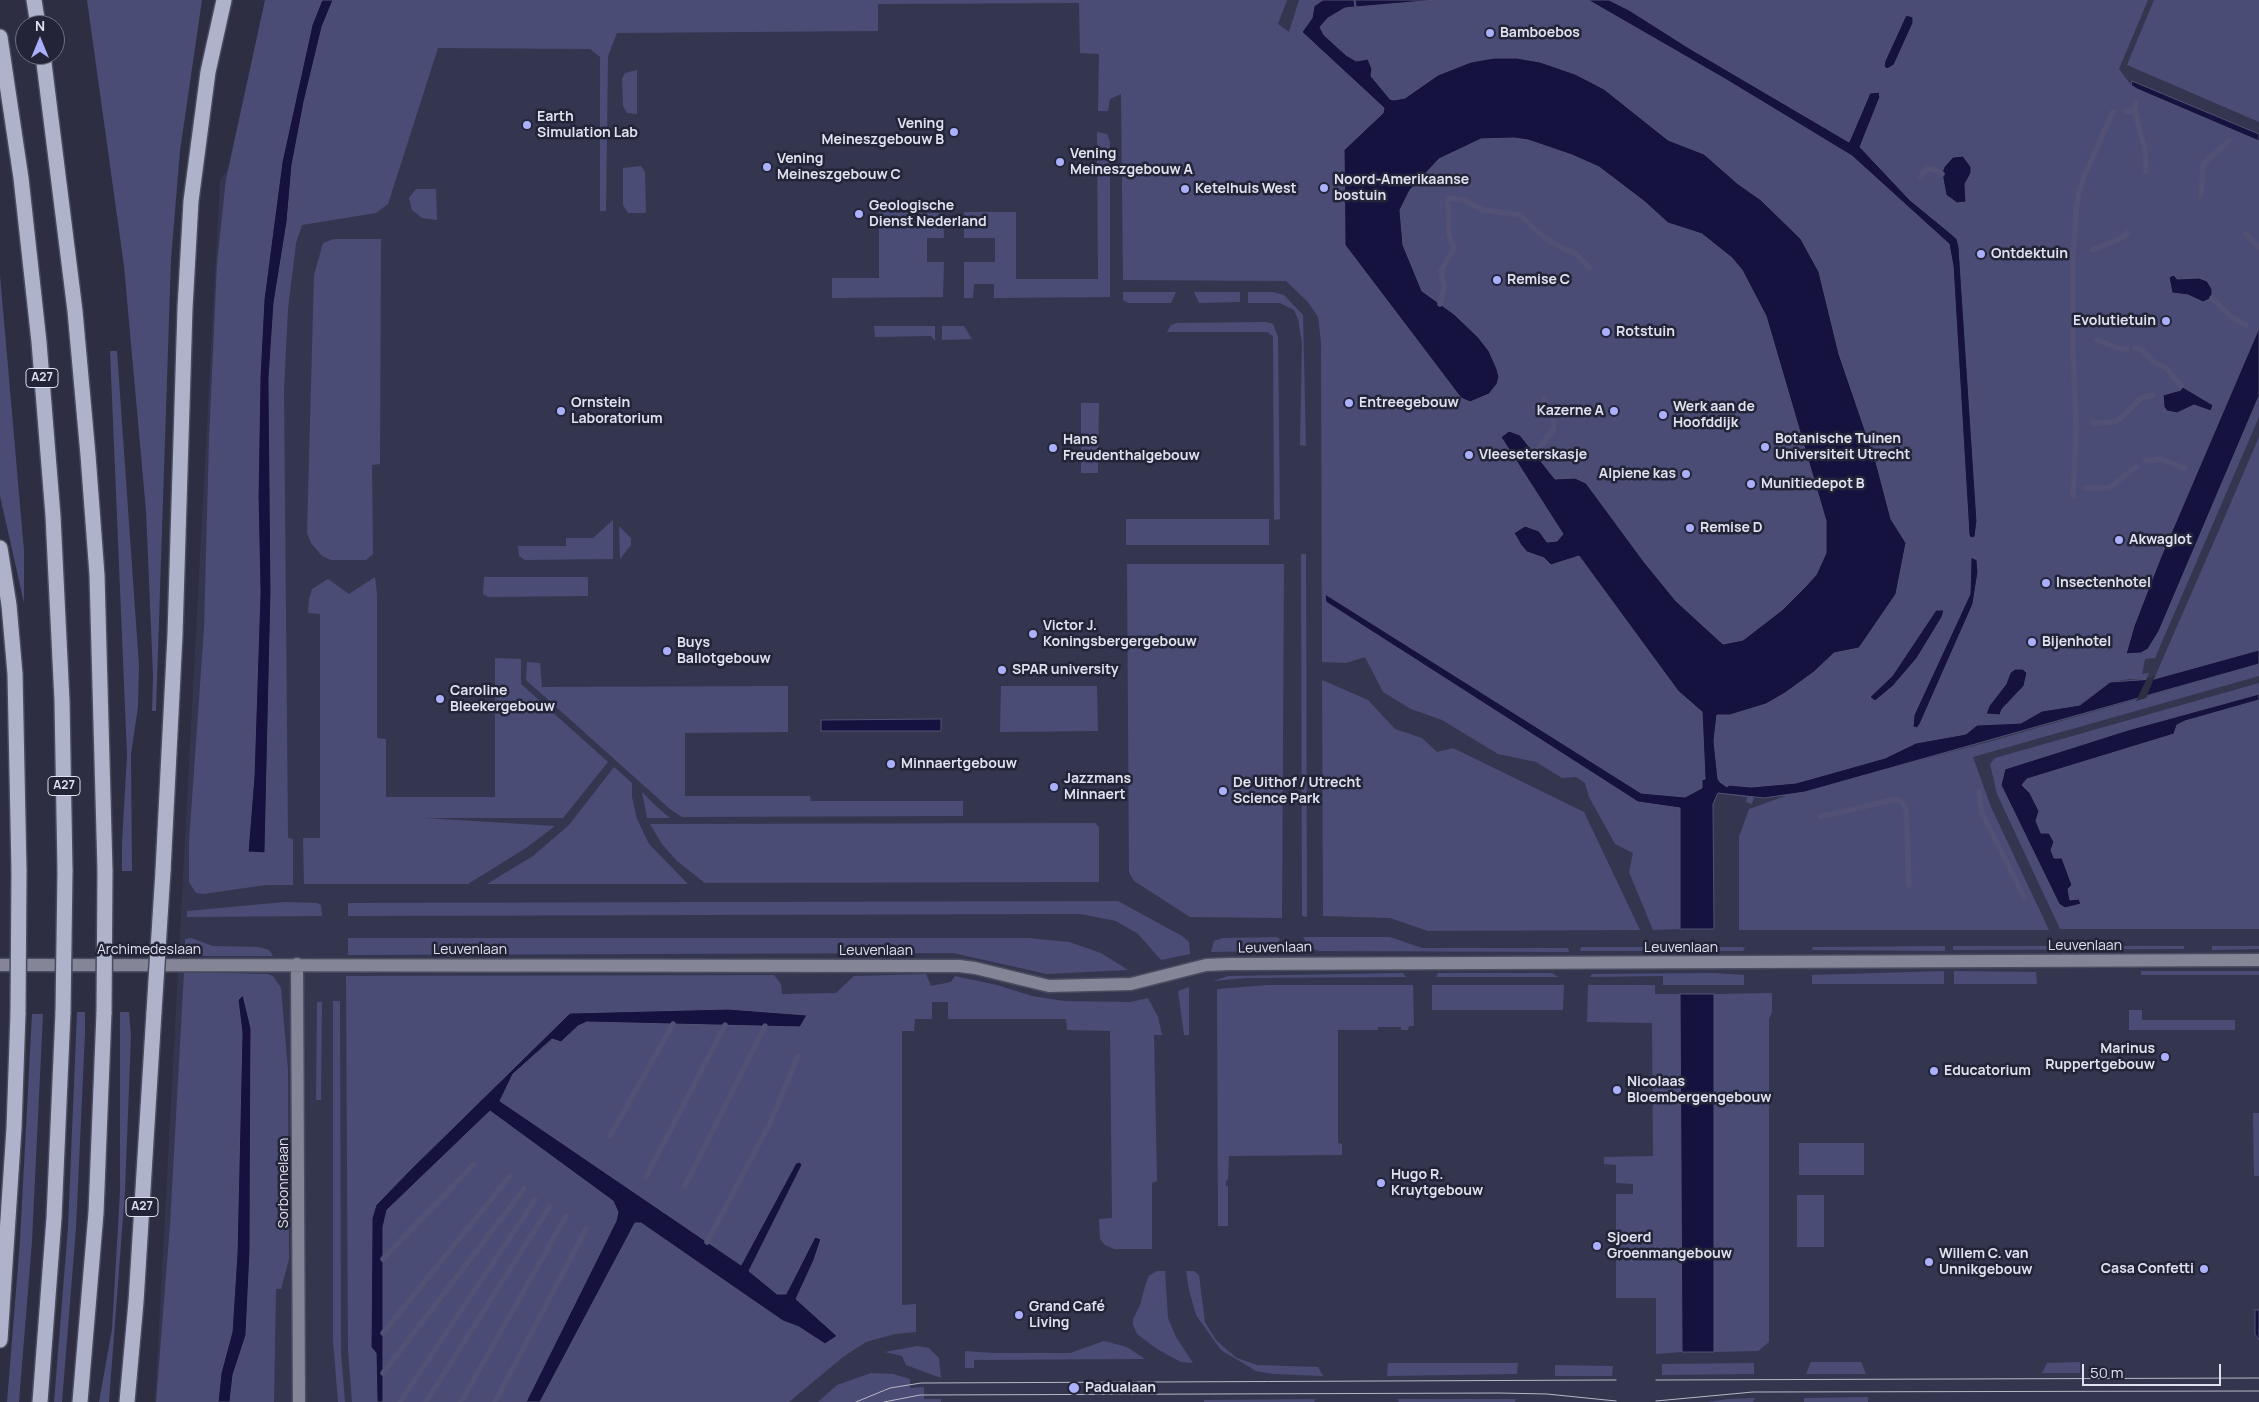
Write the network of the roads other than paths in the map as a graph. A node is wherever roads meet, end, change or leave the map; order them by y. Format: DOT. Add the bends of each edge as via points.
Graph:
graph roads {
  1 [pos="34,0"];
  2 [pos="224,0"];
  3 [pos="36,15"];
  4 [pos="0,37"];
  5 [pos="2,53"];
  6 [pos="44,65"];
  7 [pos="0,548"];
  8 [pos="2259,960"];
  9 [pos="297,964"];
  10 [pos="0,965"];
  11 [pos="0,1340"];
  12 [pos="40,1402"];
  13 [pos="80,1402"];
  14 [pos="127,1402"];
  15 [pos="299,1402"];
  1 -- 3 [label="highway"];
  2 -- 14 [label="highway, A27, bridge" via="208,72 191,201 162,871"];
  4 -- 5 [label="highway, A27"];
  5 -- 12 [label="highway, A27, bridge" via="21,178 37,323 53,516 62,701 64,1012 54,1218"];
  6 -- 13 [label="highway, bridge" via="75,311 98,593 104,1012 96,1213"];
  7 -- 11 [label="highway, bridge" via="15,674 19,871 14,1128"];
  8 -- 9 [label="main road, Leuvenlaan" via="1228,964 1206,965 1130,984 1050,986 959,966"];
  9 -- 10 [label="main road, Archimedeslaan"];
  9 -- 15 [label="main road, Sorbonnelaan"];
}
